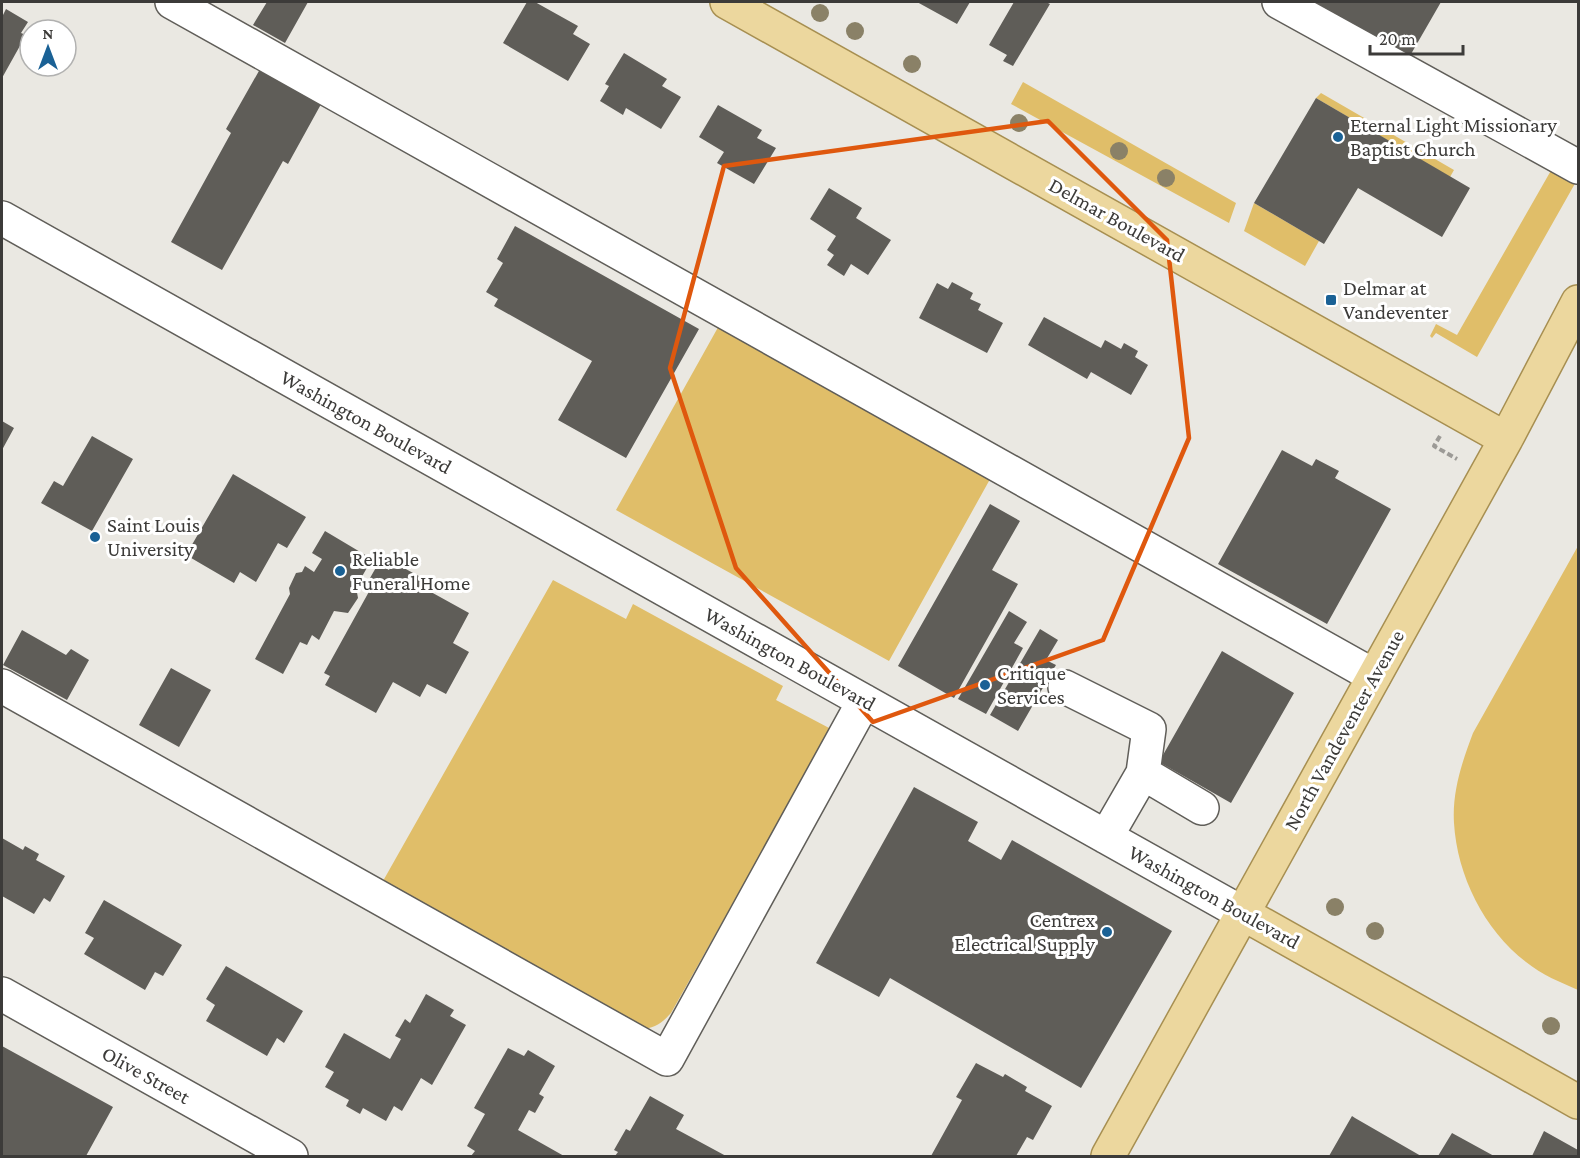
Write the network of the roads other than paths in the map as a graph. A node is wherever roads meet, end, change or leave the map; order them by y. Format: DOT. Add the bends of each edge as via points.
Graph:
graph roads {
  1 [pos="172,2"];
  2 [pos="727,2"];
  3 [pos="1279,2"];
  4 [pos="1578,167"];
  5 [pos="2,218"];
  6 [pos="1578,302"];
  7 [pos="1506,439"];
  8 [pos="1374,676"];
  9 [pos="2,686"];
  10 [pos="1065,687"];
  11 [pos="864,701"];
  12 [pos="1143,773"];
  13 [pos="1202,808"];
  14 [pos="1106,837"];
  15 [pos="1242,913"];
  16 [pos="2,994"];
  17 [pos="1578,1102"];
  18 [pos="291,1156"];
  19 [pos="1108,1156"];
  1 -- 8 [label="street"];
  2 -- 7 [label="main road, Delmar Boulevard"];
  3 -- 4 [label="street"];
  5 -- 11 [label="street, Washington Boulevard"];
  6 -- 7 [label="main road, North Vandeventer Avenue"];
  7 -- 8 [label="main road, North Vandeventer Avenue"];
  8 -- 15 [label="main road, North Vandeventer Avenue"];
  9 -- 11 [label="street" via="667,1059"];
  10 -- 12 [label="street" via="1149,729"];
  11 -- 14 [label="street, Washington Boulevard"];
  12 -- 13 [label="street"];
  12 -- 14 [label="street"];
  14 -- 15 [label="street, Washington Boulevard"];
  15 -- 17 [label="main road, Washington Boulevard"];
  15 -- 19 [label="main road, North Vandeventer Avenue"];
  16 -- 18 [label="street, Olive Street"];
}
